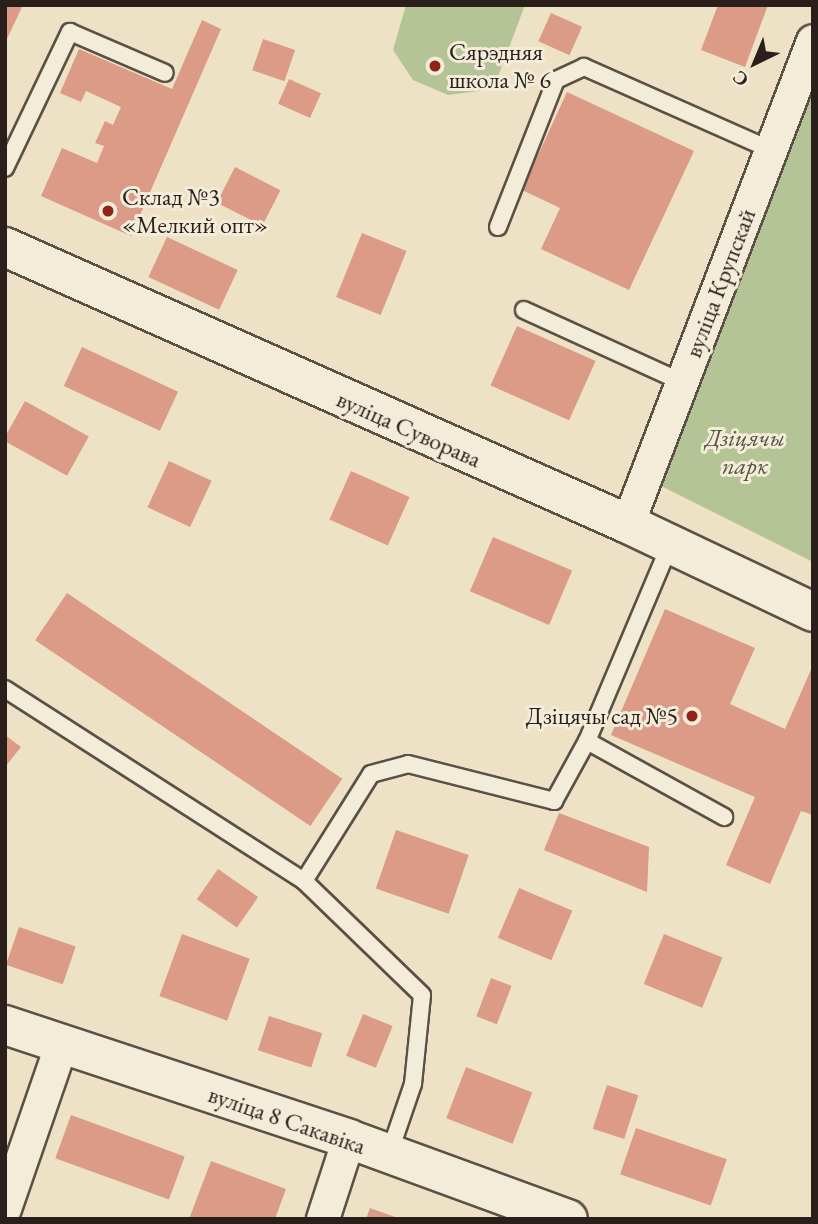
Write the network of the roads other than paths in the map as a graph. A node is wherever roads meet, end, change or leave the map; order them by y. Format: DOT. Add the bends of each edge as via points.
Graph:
graph roads {
  1 [pos="813,41"];
  2 [pos="165,74"];
  3 [pos="771,150"];
  4 [pos="5,168"];
  5 [pos="498,227"];
  6 [pos="5,247"];
  7 [pos="524,310"];
  8 [pos="682,383"];
  9 [pos="628,524"];
  10 [pos="669,547"];
  11 [pos="813,612"];
  12 [pos="5,689"];
  13 [pos="587,741"];
  14 [pos="724,817"];
  15 [pos="304,881"];
  16 [pos="5,1026"];
  17 [pos="62,1043"];
  18 [pos="349,1139"];
  19 [pos="389,1155"];
  20 [pos="5,1209"];
  21 [pos="323,1219"];
  22 [pos="568,1219"];
  1 -- 3 [label="street, вуліца Крупскай"];
  2 -- 4 [label="lane" via="70,32"];
  3 -- 5 [label="lane" via="584,67 556,80"];
  3 -- 8 [label="street, вуліца Крупскай"];
  6 -- 9 [label="street, вуліца Суворава"];
  7 -- 8 [label="lane"];
  8 -- 9 [label="street, вуліца Крупскай"];
  9 -- 10 [label="street, вуліца Суворава"];
  10 -- 11 [label="street, вуліца Суворава"];
  10 -- 13 [label="lane"];
  12 -- 15 [label="lane"];
  13 -- 14 [label="lane"];
  13 -- 15 [label="lane" via="554,800 408,764 371,774"];
  15 -- 19 [label="lane" via="422,995 413,1084"];
  16 -- 17 [label="street, вуліца 8 Сакавіка"];
  17 -- 18 [label="street, вуліца 8 Сакавіка"];
  17 -- 20 [label="street"];
  18 -- 19 [label="street, вуліца 8 Сакавіка"];
  18 -- 21 [label="street"];
  19 -- 22 [label="street, вуліца 8 Сакавіка"];
}
